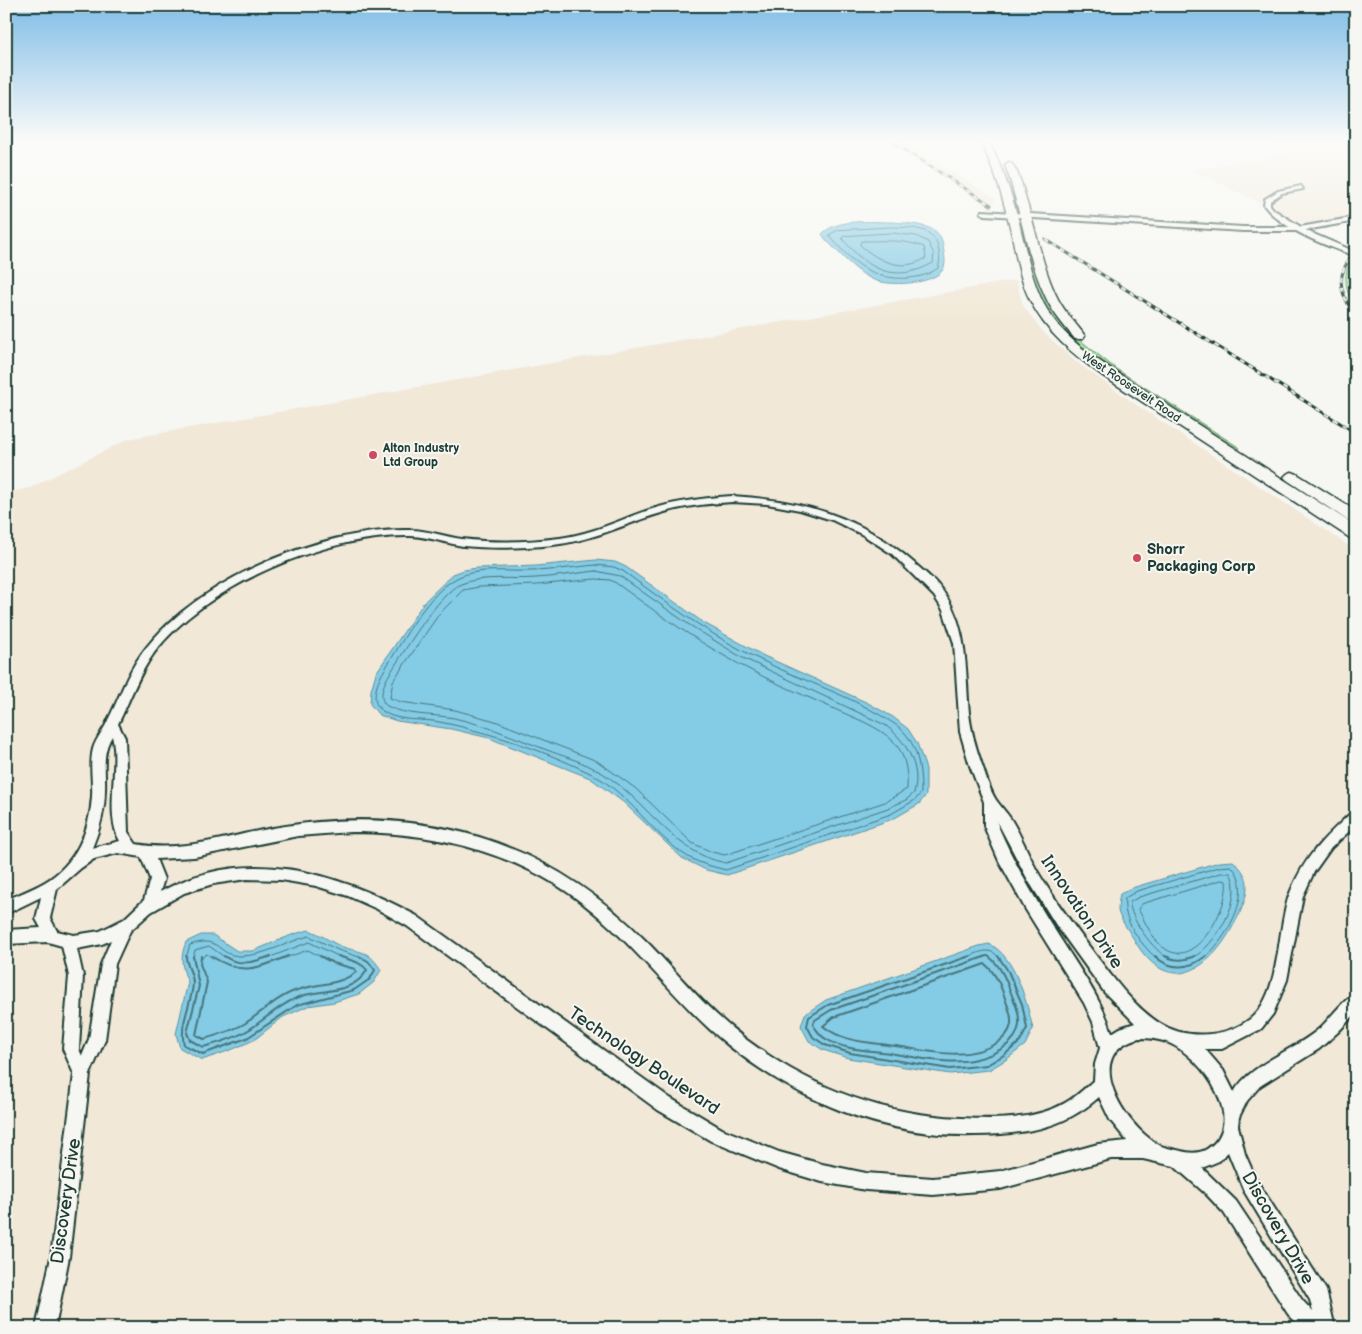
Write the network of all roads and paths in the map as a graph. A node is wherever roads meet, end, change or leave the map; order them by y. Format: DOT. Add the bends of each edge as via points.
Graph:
graph roads {
  1 [pos="1013,203"];
  2 [pos="1017,203"];
  3 [pos="1266,203"];
  4 [pos="985,215"];
  5 [pos="1019,217"];
  6 [pos="1356,219"];
  7 [pos="1304,228"];
  8 [pos="1356,246"];
  9 [pos="1356,254"];
  10 [pos="1356,518"];
  11 [pos="1356,534"];
  12 [pos="113,725"];
  13 [pos="990,802"];
  14 [pos="1356,817"];
  15 [pos="131,848"];
  16 [pos="146,852"];
  17 [pos="76,864"];
  18 [pos="51,886"];
  19 [pos="149,906"];
  20 [pos="6,907"];
  21 [pos="124,927"];
  22 [pos="48,935"];
  23 [pos="6,937"];
  24 [pos="68,942"];
  25 [pos="1356,1001"];
  26 [pos="1158,1031"];
  27 [pos="1184,1042"];
  28 [pos="1108,1048"];
  29 [pos="82,1074"];
  30 [pos="1102,1083"];
  31 [pos="1231,1122"];
  32 [pos="1155,1152"];
  33 [pos="1180,1161"];
  34 [pos="45,1328"];
  35 [pos="1316,1328"];
  36 [pos="1326,1328"];
  1 -- 5 [label="main road, West Roosevelt Road"];
  2 -- 5 [label="main road"];
  3 -- 7 [label="street" via="1275,216"];
  4 -- 5 [label="street"];
  5 -- 7 [label="street" via="1149,227"];
  5 -- 10 [label="main road, West Roosevelt Road" via="1051,299 1081,338 1124,370"];
  5 -- 11 [label="main road, West Roosevelt Road" via="1034,299 1064,338 1108,373"];
  6 -- 7 [label="street"];
  7 -- 8 [label="street"];
  7 -- 9 [label="street" via="1318,239"];
  12 -- 13 [label="street, Innovation Drive" via="133,675 155,643 191,611 230,585 283,558 330,543 408,532 487,544 554,542 595,534 664,508 737,498 798,506 840,519 884,542 904,557 938,592 960,642 967,735"];
  12 -- 15 [label="street" via="119,738 122,833"];
  12 -- 17 [label="street, Innovation Drive" via="99,746 95,825"];
  13 -- 26 [label="street, Innovation Drive" via="1006,823 1060,918 1117,996"];
  13 -- 28 [label="street, Innovation Drive" via="991,826 1004,857 1089,998"];
  14 -- 27 [label="street" via="1326,844 1305,875 1296,896 1280,980 1268,1009 1256,1024 1222,1041"];
  15 -- 16 [label="street"];
  15 -- 17 [label="street" via="105,849"];
  16 -- 19 [label="street" via="152,859 157,878"];
  16 -- 30 [label="street" via="178,854 271,834 330,827 397,827 460,837 521,859 579,892 632,937 702,1011 743,1048 789,1078 844,1103 930,1124 987,1126 1041,1120 1069,1111"];
  17 -- 18 [label="street"];
  18 -- 20 [label="street"];
  18 -- 22 [label="street" via="42,910 42,922"];
  19 -- 21 [label="street"];
  19 -- 32 [label="street, Technology Boulevard" via="184,885 224,874 286,874 354,890 412,921 679,1114 756,1152 815,1171 897,1184 963,1184 1020,1176 1098,1153 1124,1149"];
  21 -- 24 [label="street" via="83,943"];
  21 -- 29 [label="street, Discovery Drive" via="108,964 97,1040"];
  22 -- 23 [label="street"];
  22 -- 24 [label="street"];
  24 -- 29 [label="street" via="76,976 71,1049"];
  25 -- 31 [label="street" via="1323,1036 1252,1083 1241,1096"];
  26 -- 27 [label="street"];
  26 -- 28 [label="street" via="1133,1030 1123,1034"];
  27 -- 31 [label="street" via="1199,1054 1223,1086"];
  28 -- 30 [label="street"];
  29 -- 34 [label="street, Discovery Drive" via="60,1257"];
  30 -- 32 [label="street" via="1107,1099 1126,1129"];
  31 -- 33 [label="street" via="1224,1143 1213,1155"];
  31 -- 36 [label="street, Discovery Drive" via="1237,1154 1250,1185 1319,1297"];
  32 -- 33 [label="street"];
  33 -- 35 [label="street, Discovery Drive" via="1230,1207 1295,1307"];
}
